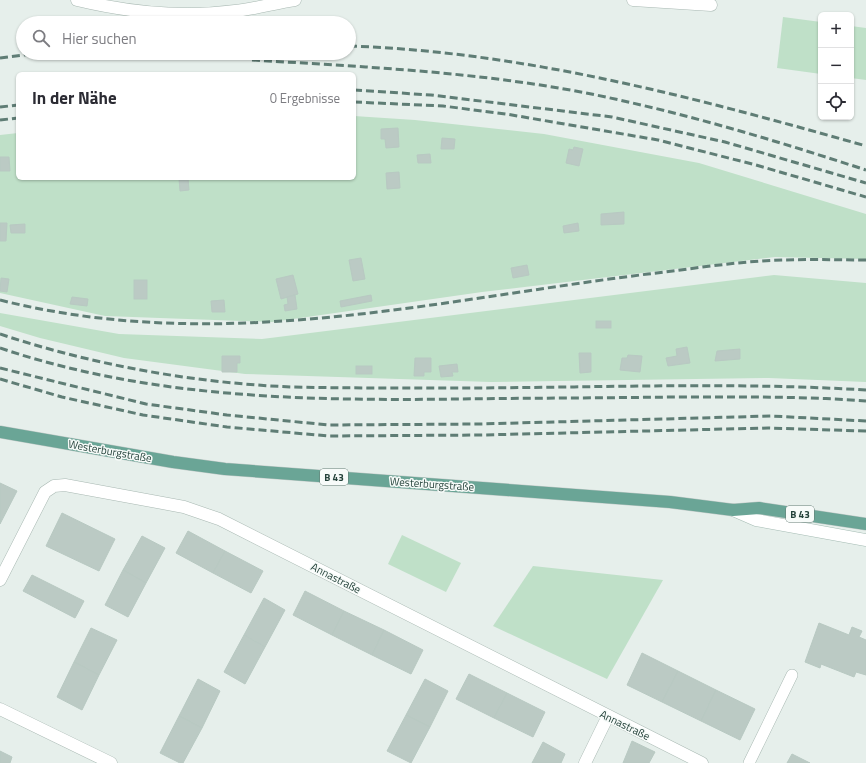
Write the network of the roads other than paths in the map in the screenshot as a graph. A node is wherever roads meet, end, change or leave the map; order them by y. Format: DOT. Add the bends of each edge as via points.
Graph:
graph roads {
  1 [pos="77,0"];
  2 [pos="295,0"];
  3 [pos="632,0"];
  4 [pos="711,5"];
  5 [pos="0,432"];
  6 [pos="733,510"];
  7 [pos="866,524"];
  8 [pos="866,540"];
  9 [pos="0,580"];
  10 [pos="792,675"];
  11 [pos="0,709"];
  12 [pos="608,716"];
  13 [pos="111,763"];
  14 [pos="585,763"];
  15 [pos="702,763"];
  16 [pos="749,763"];
  1 -- 2 [label="street" via="139,10 185,13 235,11"];
  3 -- 4 [label="street"];
  5 -- 6 [label="main road, Westerburgstraße / B 43" via="225,469 670,502"];
  6 -- 7 [label="main road, Westerburgstraße / B 43" via="759,508"];
  6 -- 8 [label="street" via="756,520"];
  9 -- 12 [label="street, Annastraße" via="45,492 54,486 65,485 184,507 219,519"];
  10 -- 16 [label="lane"];
  11 -- 13 [label="street"];
  12 -- 14 [label="street"];
  12 -- 15 [label="street, Annastraße"];
}
